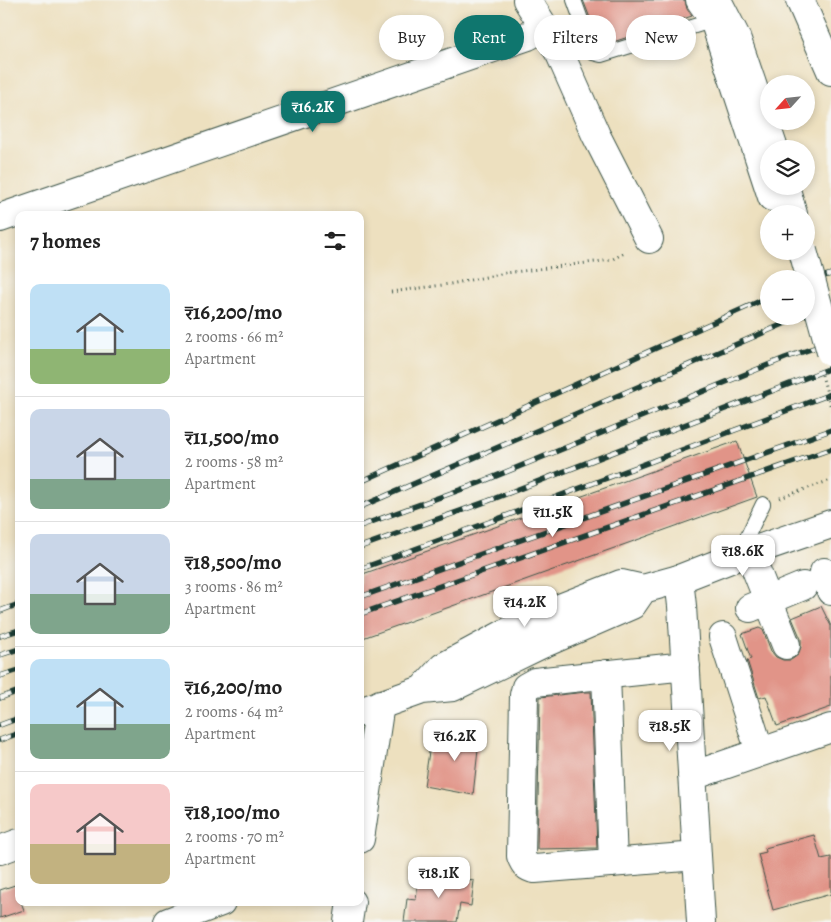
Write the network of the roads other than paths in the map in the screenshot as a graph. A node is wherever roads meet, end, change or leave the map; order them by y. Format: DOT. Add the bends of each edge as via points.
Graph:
graph roads {
  1 [pos="527,0"];
  2 [pos="574,0"];
  3 [pos="800,0"];
  4 [pos="710,6"];
  5 [pos="536,15"];
  6 [pos="534,33"];
  7 [pos="563,60"];
  8 [pos="831,71"];
  9 [pos="771,140"];
  10 [pos="783,199"];
  11 [pos="20,211"];
  12 [pos="15,213"];
  13 [pos="0,218"];
  14 [pos="649,240"];
  15 [pos="805,260"];
  16 [pos="831,352"];
  17 [pos="763,504"];
  18 [pos="831,524"];
  19 [pos="744,554"];
  20 [pos="679,579"];
  21 [pos="819,583"];
  22 [pos="759,604"];
  23 [pos="723,637"];
  24 [pos="786,645"];
  25 [pos="686,666"];
  26 [pos="606,674"];
  27 [pos="370,708"];
  28 [pos="831,728"];
  29 [pos="760,752"];
  30 [pos="692,776"];
  31 [pos="364,787"];
  32 [pos="15,844"];
  33 [pos="0,850"];
  34 [pos="697,856"];
  35 [pos="613,863"];
  36 [pos="211,906"];
  37 [pos="350,906"];
  38 [pos="168,922"];
  39 [pos="348,922"];
  40 [pos="701,922"];
  1 -- 5 [label="street"];
  2 -- 4 [label="lane" via="593,53 601,55"];
  3 -- 8 [label="street"];
  4 -- 9 [label="street" via="736,37"];
  4 -- 10 [label="street"];
  6 -- 11 [label="street"];
  7 -- 14 [label="street"];
  12 -- 13 [label="street"];
  15 -- 16 [label="street, bridge"];
  17 -- 19 [label="lane"];
  18 -- 19 [label="street"];
  19 -- 20 [label="street"];
  19 -- 22 [label="street"];
  20 -- 25 [label="street"];
  20 -- 27 [label="street" via="643,589 632,605 453,686 422,690"];
  21 -- 22 [label="street"];
  22 -- 24 [label="street"];
  23 -- 29 [label="street"];
  25 -- 26 [label="street"];
  25 -- 30 [label="street"];
  26 -- 35 [label="street"];
  26 -- 35 [label="street" via="535,682 526,687 521,856 529,868 535,870"];
  27 -- 31 [label="street"];
  28 -- 29 [label="street"];
  29 -- 30 [label="street"];
  30 -- 34 [label="street"];
  32 -- 33 [label="street"];
  34 -- 35 [label="street"];
  34 -- 40 [label="street"];
  36 -- 38 [label="street"];
  37 -- 39 [label="street"];
}
